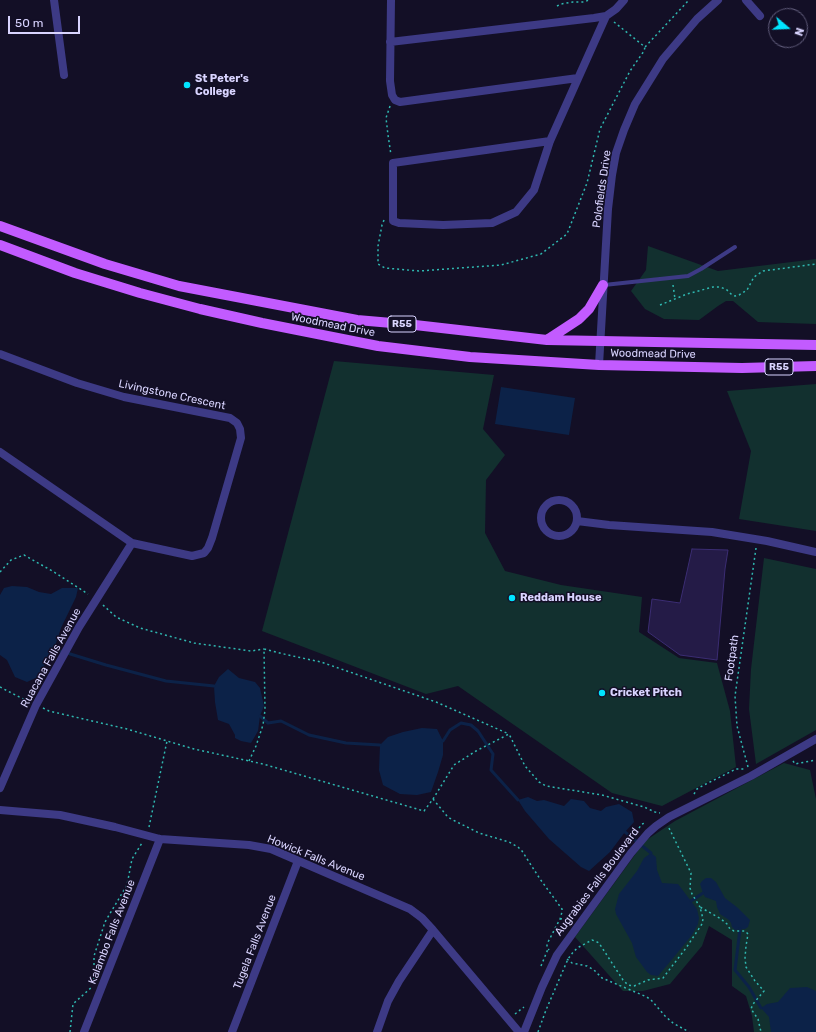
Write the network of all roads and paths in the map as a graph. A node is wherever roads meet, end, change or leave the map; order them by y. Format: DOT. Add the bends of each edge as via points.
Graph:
graph roads {
  1 [pos="54,0"];
  2 [pos="391,0"];
  3 [pos="589,0"];
  4 [pos="624,0"];
  5 [pos="689,0"];
  6 [pos="718,0"];
  7 [pos="746,0"];
  8 [pos="558,6"];
  9 [pos="606,16"];
  10 [pos="760,16"];
  11 [pos="390,42"];
  12 [pos="645,47"];
  13 [pos="64,75"];
  14 [pos="578,78"];
  15 [pos="395,100"];
  16 [pos="550,141"];
  17 [pos="393,162"];
  18 [pos="393,206"];
  19 [pos="0,226"];
  20 [pos="0,244"];
  21 [pos="735,247"];
  22 [pos="816,264"];
  23 [pos="672,277"];
  24 [pos="603,285"];
  25 [pos="675,299"];
  26 [pos="660,305"];
  27 [pos="547,340"];
  28 [pos="600,342"];
  29 [pos="816,345"];
  30 [pos="0,354"];
  31 [pos="599,365"];
  32 [pos="816,366"];
  33 [pos="0,452"];
  34 [pos="577,521"];
  35 [pos="757,540"];
  36 [pos="132,543"];
  37 [pos="816,552"];
  38 [pos="0,572"];
  39 [pos="96,600"];
  40 [pos="264,649"];
  41 [pos="0,688"];
  42 [pos="36,705"];
  43 [pos="509,734"];
  44 [pos="816,739"];
  45 [pos="167,741"];
  46 [pos="788,756"];
  47 [pos="816,760"];
  48 [pos="249,761"];
  49 [pos="0,788"];
  50 [pos="693,796"];
  51 [pos="433,799"];
  52 [pos="0,810"];
  53 [pos="665,820"];
  54 [pos="147,836"];
  55 [pos="160,839"];
  56 [pos="298,861"];
  57 [pos="700,907"];
  58 [pos="433,930"];
  59 [pos="548,949"];
  60 [pos="557,954"];
  61 [pos="568,959"];
  62 [pos="541,967"];
  63 [pos="526,1006"];
  64 [pos="513,1013"];
  65 [pos="70,1032"];
  66 [pos="84,1032"];
  67 [pos="232,1032"];
  68 [pos="377,1032"];
  69 [pos="519,1032"];
  70 [pos="524,1032"];
  71 [pos="538,1032"];
  72 [pos="689,1032"];
  73 [pos="761,1032"];
  1 -- 13 [label="street"];
  2 -- 11 [label="street"];
  3 -- 8 [label="path"];
  4 -- 9 [label="street"];
  5 -- 12 [label="path"];
  6 -- 24 [label="street, Polofields Drive" via="697,19 663,59 624,130 612,175"];
  7 -- 10 [label="street"];
  9 -- 11 [label="street"];
  9 -- 12 [label="path"];
  9 -- 14 [label="street"];
  11 -- 15 [label="street" via="390,81"];
  12 -- 18 [label="path" via="600,129 587,183 567,234 541,254 501,265 418,270 385,268 378,264 378,246 382,225"];
  14 -- 15 [label="street" via="400,102"];
  14 -- 16 [label="street"];
  15 -- 17 [label="path" via="386,118"];
  16 -- 17 [label="street"];
  16 -- 18 [label="street" via="534,190 516,212 492,224 399,223 393,221"];
  17 -- 18 [label="street"];
  19 -- 27 [label="main road, Woodmead Drive / R55" via="105,264 179,286 357,320"];
  20 -- 31 [label="main road, Woodmead Drive / R55" via="75,273 140,293 262,323 394,348 470,357"];
  21 -- 23 [label="lane" via="688,276"];
  22 -- 25 [label="path" via="763,271 754,277 747,290 735,296 726,289 713,287"];
  23 -- 24 [label="lane"];
  23 -- 25 [label="path"];
  24 -- 27 [label="main road" via="589,309 579,319"];
  24 -- 28 [label="street, Polofields Drive"];
  25 -- 26 [label="path"];
  27 -- 28 [label="main road, Woodmead Drive / R55"];
  28 -- 29 [label="main road, Woodmead Drive / R55"];
  28 -- 31 [label="street, Polofields Drive"];
  30 -- 36 [label="street, Livingstone Crescent" via="77,383 124,397 230,418 237,423 241,438 212,538 204,553 192,556"];
  31 -- 32 [label="main road, Woodmead Drive / R55" via="742,368"];
  33 -- 36 [label="street, Livingstone Crescent"];
  34 -- 34 [label="street" via="573,530 557,536 546,531 541,514 547,504 558,499 564,500 574,507"];
  34 -- 35 [label="street" via="712,532"];
  35 -- 37 [label="street"];
  35 -- 50 [label="path, Footpath" via="735,696 737,726 749,768 736,769 697,789"];
  36 -- 39 [label="street, Ruacana Falls Avenue"];
  38 -- 39 [label="path" via="11,560 24,555"];
  39 -- 40 [label="path" via="116,616 140,628 194,644 251,651"];
  39 -- 42 [label="street, Ruacana Falls Avenue"];
  40 -- 43 [label="path" via="321,662 436,702"];
  40 -- 48 [label="path" via="265,712 263,725"];
  41 -- 42 [label="path"];
  42 -- 45 [label="path" via="50,711"];
  42 -- 49 [label="street, Ruacana Falls Avenue"];
  43 -- 51 [label="path" via="454,765"];
  43 -- 53 [label="path" via="525,766 546,786 602,795 661,813"];
  44 -- 46 [label="street, Augrabies Falls Boulevard"];
  45 -- 48 [label="path"];
  45 -- 54 [label="path"];
  46 -- 47 [label="path" via="795,764"];
  46 -- 53 [label="street, Augrabies Falls Boulevard"];
  48 -- 51 [label="path" via="424,811"];
  51 -- 59 [label="path" via="451,819 479,833 509,842 522,851 562,909 560,919 547,944"];
  52 -- 54 [label="street, Howick Falls Avenue" via="60,815"];
  53 -- 57 [label="path" via="691,873 690,888"];
  53 -- 60 [label="street, Augrabies Falls Boulevard" via="648,833 631,853"];
  54 -- 55 [label="street, Howick Falls Avenue"];
  54 -- 65 [label="path" via="132,858 127,885 105,922 94,956 94,984 73,1004"];
  55 -- 56 [label="street, Howick Falls Avenue" via="249,845 271,849"];
  55 -- 66 [label="street, Kalambo Falls Avenue"];
  56 -- 58 [label="street, Howick Falls Avenue" via="410,909"];
  56 -- 67 [label="street, Tugela Falls Avenue"];
  57 -- 61 [label="path" via="702,924 663,978 648,980 634,986 628,985 599,944 592,940 574,951"];
  57 -- 73 [label="path" via="721,919 730,929 745,931 748,934 746,967 764,991 751,1010 758,1019"];
  58 -- 68 [label="street" via="399,981"];
  58 -- 69 [label="street, Howick Falls Avenue"];
  59 -- 60 [label="path"];
  59 -- 62 [label="path"];
  60 -- 61 [label="path"];
  60 -- 70 [label="street, Augrabies Falls Boulevard"];
  61 -- 71 [label="path"];
  61 -- 72 [label="path" via="572,963 587,966 602,978 647,997 673,1023"];
  63 -- 64 [label="path" via="516,1014"];
}
